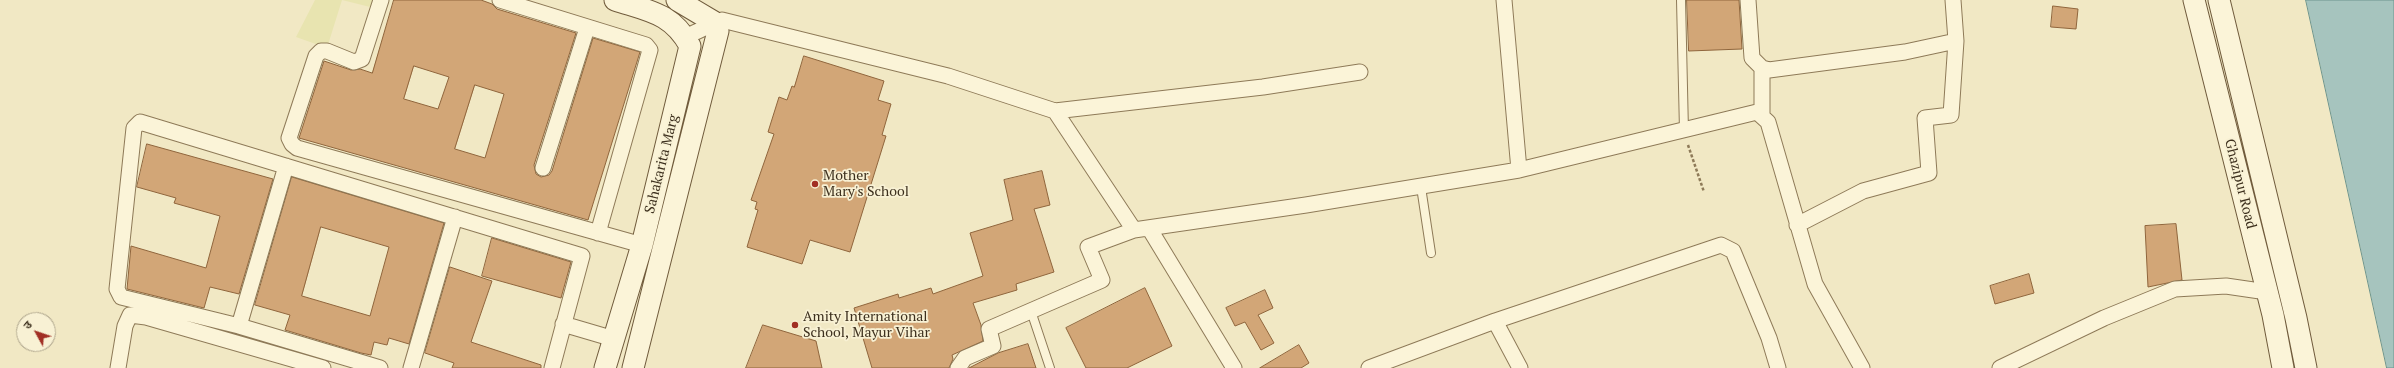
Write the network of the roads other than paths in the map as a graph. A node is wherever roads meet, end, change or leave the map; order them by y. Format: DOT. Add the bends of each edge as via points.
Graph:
graph roads {
  1 [pos="381,0"];
  2 [pos="500,0"];
  3 [pos="615,0"];
  4 [pos="677,0"];
  5 [pos="1504,0"];
  6 [pos="1681,0"];
  7 [pos="1748,0"];
  8 [pos="1953,0"];
  9 [pos="2194,0"];
  10 [pos="2219,0"];
  11 [pos="706,16"];
  12 [pos="587,28"];
  13 [pos="685,37"];
  14 [pos="1956,41"];
  15 [pos="1762,68"];
  16 [pos="1360,72"];
  17 [pos="1055,111"];
  18 [pos="1762,114"];
  19 [pos="1684,131"];
  20 [pos="286,166"];
  21 [pos="543,168"];
  22 [pos="1519,170"];
  23 [pos="1420,187"];
  24 [pos="455,217"];
  25 [pos="1797,225"];
  26 [pos="1149,228"];
  27 [pos="1134,230"];
  28 [pos="598,233"];
  29 [pos="642,245"];
  30 [pos="1431,253"];
  31 [pos="2267,292"];
  32 [pos="1031,311"];
  33 [pos="1496,321"];
  34 [pos="564,324"];
  35 [pos="239,326"];
  36 [pos="614,339"];
  37 [pos="118,368"];
  38 [pos="322,368"];
  39 [pos="380,368"];
  40 [pos="411,368"];
  41 [pos="552,368"];
  42 [pos="606,368"];
  43 [pos="634,368"];
  44 [pos="958,368"];
  45 [pos="1050,368"];
  46 [pos="1234,368"];
  47 [pos="1369,368"];
  48 [pos="1520,368"];
  49 [pos="1778,368"];
  50 [pos="1862,368"];
  51 [pos="2000,368"];
  52 [pos="2283,368"];
  53 [pos="2306,368"];
  1 -- 28 [label="street" via="362,59 354,62 327,51 321,51 316,56 289,138 292,144 297,148"];
  2 -- 12 [label="street"];
  3 -- 13 [label="street" via="662,16"];
  4 -- 11 [label="street"];
  5 -- 22 [label="street"];
  6 -- 19 [label="lane"];
  7 -- 15 [label="street" via="1752,58"];
  8 -- 14 [label="street"];
  9 -- 31 [label="street, Ghazipur Road"];
  10 -- 53 [label="street, Ghazipur Road"];
  11 -- 13 [label="street"];
  11 -- 17 [label="street" via="948,76"];
  11 -- 43 [label="street, Sahakarita Marg" via="718,31"];
  12 -- 21 [label="street"];
  12 -- 28 [label="street" via="646,45 650,50"];
  13 -- 29 [label="street, Sahakarita Marg" via="690,46"];
  14 -- 15 [label="street" via="1905,52 1769,70"];
  14 -- 25 [label="street" via="1951,115 1925,118 1928,173 1863,191"];
  15 -- 18 [label="street"];
  16 -- 17 [label="street" via="1263,87"];
  17 -- 27 [label="street"];
  18 -- 19 [label="street" via="1757,112"];
  18 -- 25 [label="street" via="1768,122"];
  19 -- 22 [label="street"];
  20 -- 24 [label="street"];
  20 -- 35 [label="street"];
  20 -- 35 [label="street" via="149,123 140,122 134,128 117,289 121,297"];
  22 -- 23 [label="street"];
  23 -- 26 [label="street"];
  23 -- 30 [label="lane"];
  24 -- 34 [label="street" via="582,256"];
  24 -- 40 [label="street"];
  25 -- 50 [label="street" via="1816,284"];
  26 -- 27 [label="street"];
  26 -- 46 [label="street"];
  27 -- 32 [label="street" via="1088,247 1102,280"];
  28 -- 29 [label="street"];
  29 -- 36 [label="street, Sahakarita Marg"];
  31 -- 51 [label="street" via="2226,286 2175,290 2111,315"];
  31 -- 52 [label="street, Ghazipur Road"];
  32 -- 44 [label="street" via="989,329 993,346 965,358"];
  32 -- 45 [label="lane"];
  33 -- 47 [label="street"];
  33 -- 48 [label="street"];
  33 -- 49 [label="street" via="1721,245 1733,251 1769,338"];
  34 -- 36 [label="street"];
  34 -- 41 [label="street"];
  35 -- 39 [label="street"];
  36 -- 42 [label="street, Sahakarita Marg"];
  37 -- 38 [label="street" via="125,326 130,315 146,317"];
}
